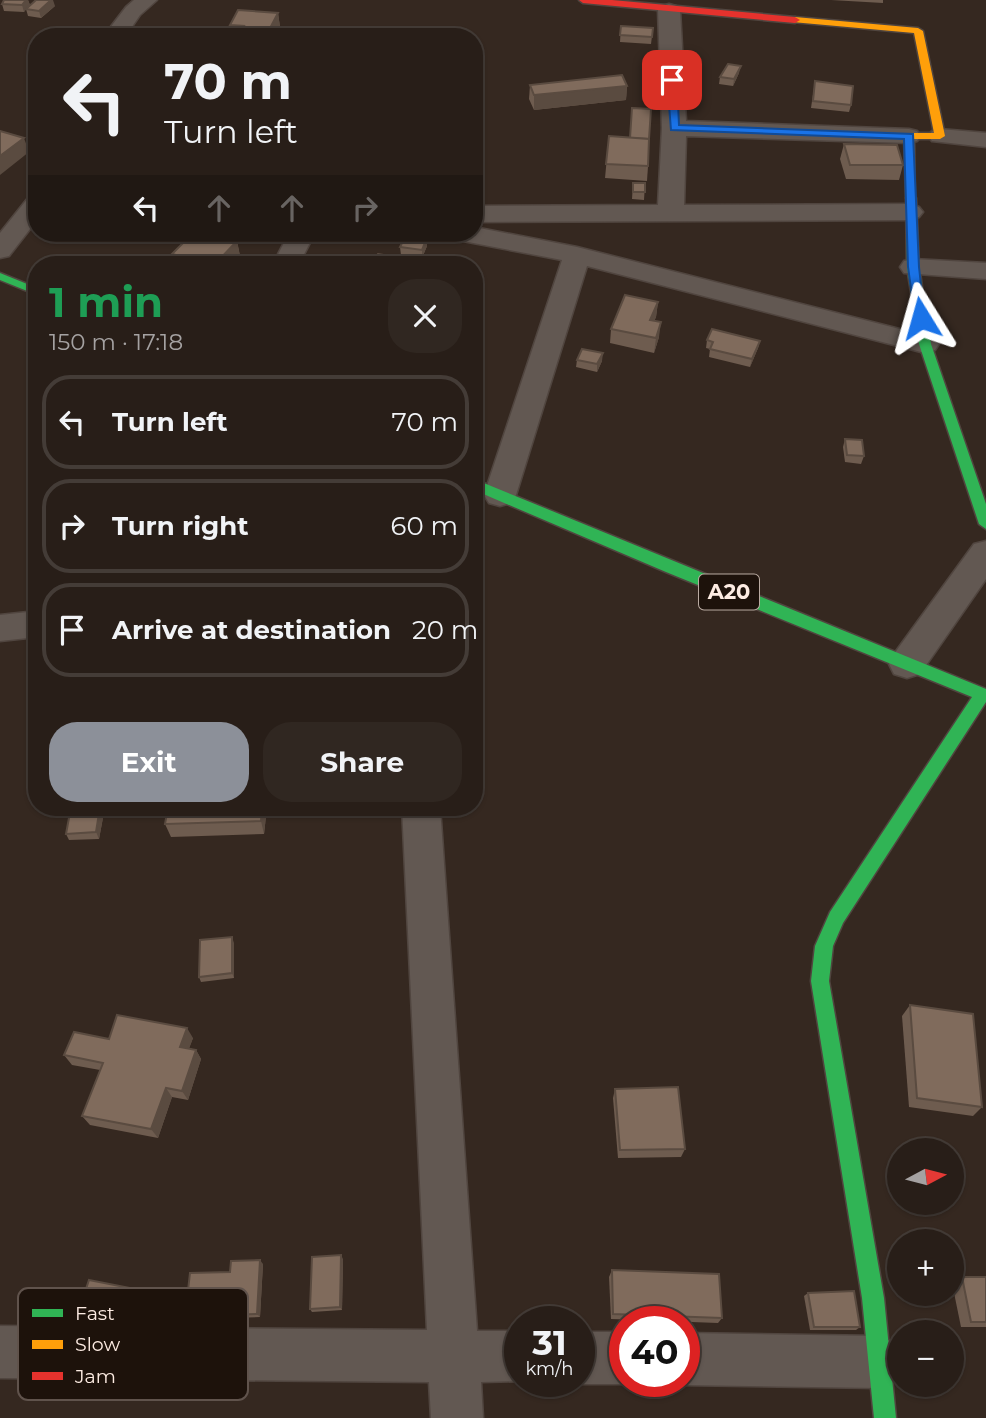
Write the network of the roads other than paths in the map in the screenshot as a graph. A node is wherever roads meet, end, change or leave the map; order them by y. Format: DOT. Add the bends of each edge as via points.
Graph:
graph roads {
  1 [pos="147,0"];
  2 [pos="583,0"];
  3 [pos="669,9"];
  4 [pos="121,28"];
  5 [pos="674,128"];
  6 [pos="909,136"];
  7 [pos="940,136"];
  8 [pos="986,140"];
  9 [pos="671,211"];
  10 [pos="910,212"];
  11 [pos="28,214"];
  12 [pos="483,214"];
  13 [pos="483,237"];
  14 [pos="0,250"];
  15 [pos="577,255"];
  16 [pos="913,267"];
  17 [pos="986,271"];
  18 [pos="0,276"];
  19 [pos="28,288"];
  20 [pos="925,344"];
  21 [pos="487,490"];
  22 [pos="986,524"];
  23 [pos="986,553"];
  24 [pos="28,625"];
  25 [pos="0,628"];
  26 [pos="907,664"];
  27 [pos="984,695"];
  28 [pos="422,816"];
  29 [pos="0,1352"];
  30 [pos="18,1352"];
  31 [pos="248,1354"];
  32 [pos="454,1356"];
  33 [pos="504,1357"];
  34 [pos="700,1359"];
  35 [pos="879,1362"];
  36 [pos="457,1418"];
  37 [pos="885,1418"];
  1 -- 4 [label="street"];
  2 -- 3 [label="street"];
  3 -- 5 [label="street"];
  3 -- 7 [label="street" via="919,31"];
  5 -- 6 [label="street"];
  5 -- 9 [label="street"];
  6 -- 7 [label="street"];
  6 -- 10 [label="street"];
  7 -- 8 [label="street"];
  9 -- 10 [label="street"];
  9 -- 12 [label="street"];
  10 -- 16 [label="street"];
  11 -- 14 [label="street"];
  13 -- 15 [label="street"];
  15 -- 20 [label="street"];
  15 -- 21 [label="street"];
  16 -- 17 [label="street"];
  16 -- 20 [label="street"];
  18 -- 19 [label="street"];
  20 -- 22 [label="street"];
  21 -- 26 [label="street, A20"];
  23 -- 26 [label="street"];
  24 -- 25 [label="street"];
  26 -- 27 [label="street, A20"];
  27 -- 35 [label="street" via="836,918 824,946 820,981 873,1298"];
  28 -- 32 [label="street"];
  29 -- 30 [label="street"];
  31 -- 32 [label="street"];
  32 -- 33 [label="street"];
  32 -- 36 [label="street"];
  34 -- 35 [label="street"];
  35 -- 37 [label="street"];
}
